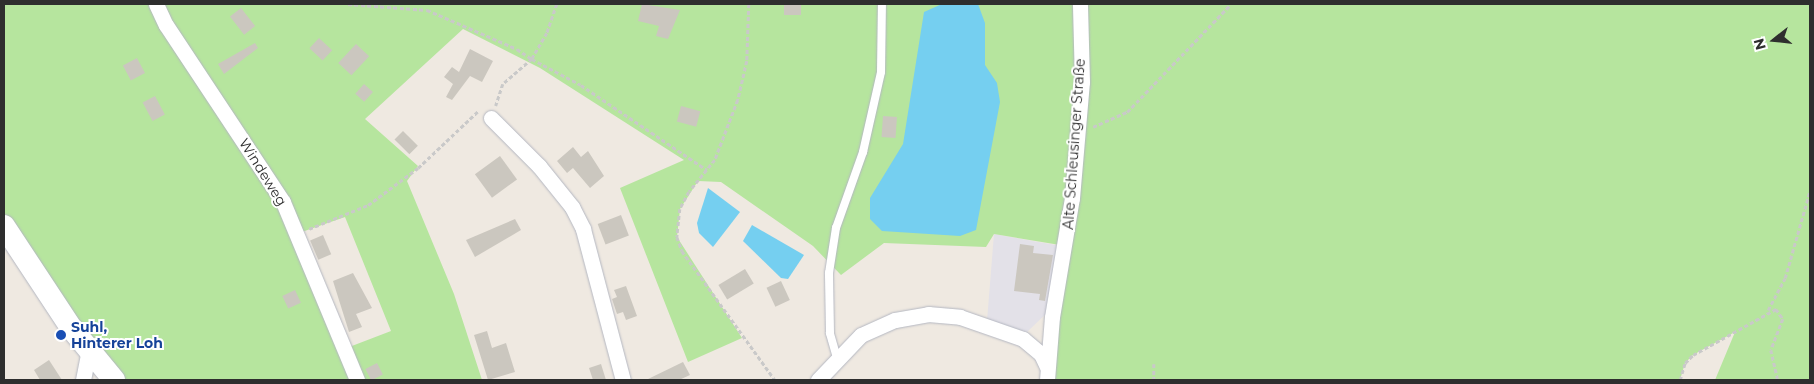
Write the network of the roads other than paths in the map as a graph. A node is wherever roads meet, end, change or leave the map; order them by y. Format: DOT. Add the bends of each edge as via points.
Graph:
graph roads {
  1 [pos="156,4"];
  2 [pos="882,4"];
  3 [pos="1080,4"];
  4 [pos="491,118"];
  5 [pos="4,226"];
  6 [pos="1052,318"];
  7 [pos="1023,339"];
  8 [pos="89,350"];
  9 [pos="837,358"];
  10 [pos="1047,374"];
  11 [pos="83,380"];
  12 [pos="114,380"];
  13 [pos="357,380"];
  14 [pos="623,380"];
  15 [pos="818,380"];
  1 -- 13 [label="street, Windeweg" via="166,25 283,202"];
  2 -- 9 [label="lane" via="881,72 863,152 836,228 829,273 830,333"];
  3 -- 6 [label="street, Alte Schleusinger Straße" via="1082,82 1078,134 1072,198"];
  4 -- 14 [label="street" via="539,166 572,207 583,229"];
  5 -- 8 [label="main road"];
  6 -- 7 [label="street"];
  6 -- 10 [label="street, Alte Schleusinger Straße"];
  7 -- 9 [label="street" via="960,317 928,314 895,320 861,335"];
  7 -- 10 [label="street" via="1041,354"];
  8 -- 11 [label="street"];
  8 -- 12 [label="main road"];
  9 -- 15 [label="street"];
}
